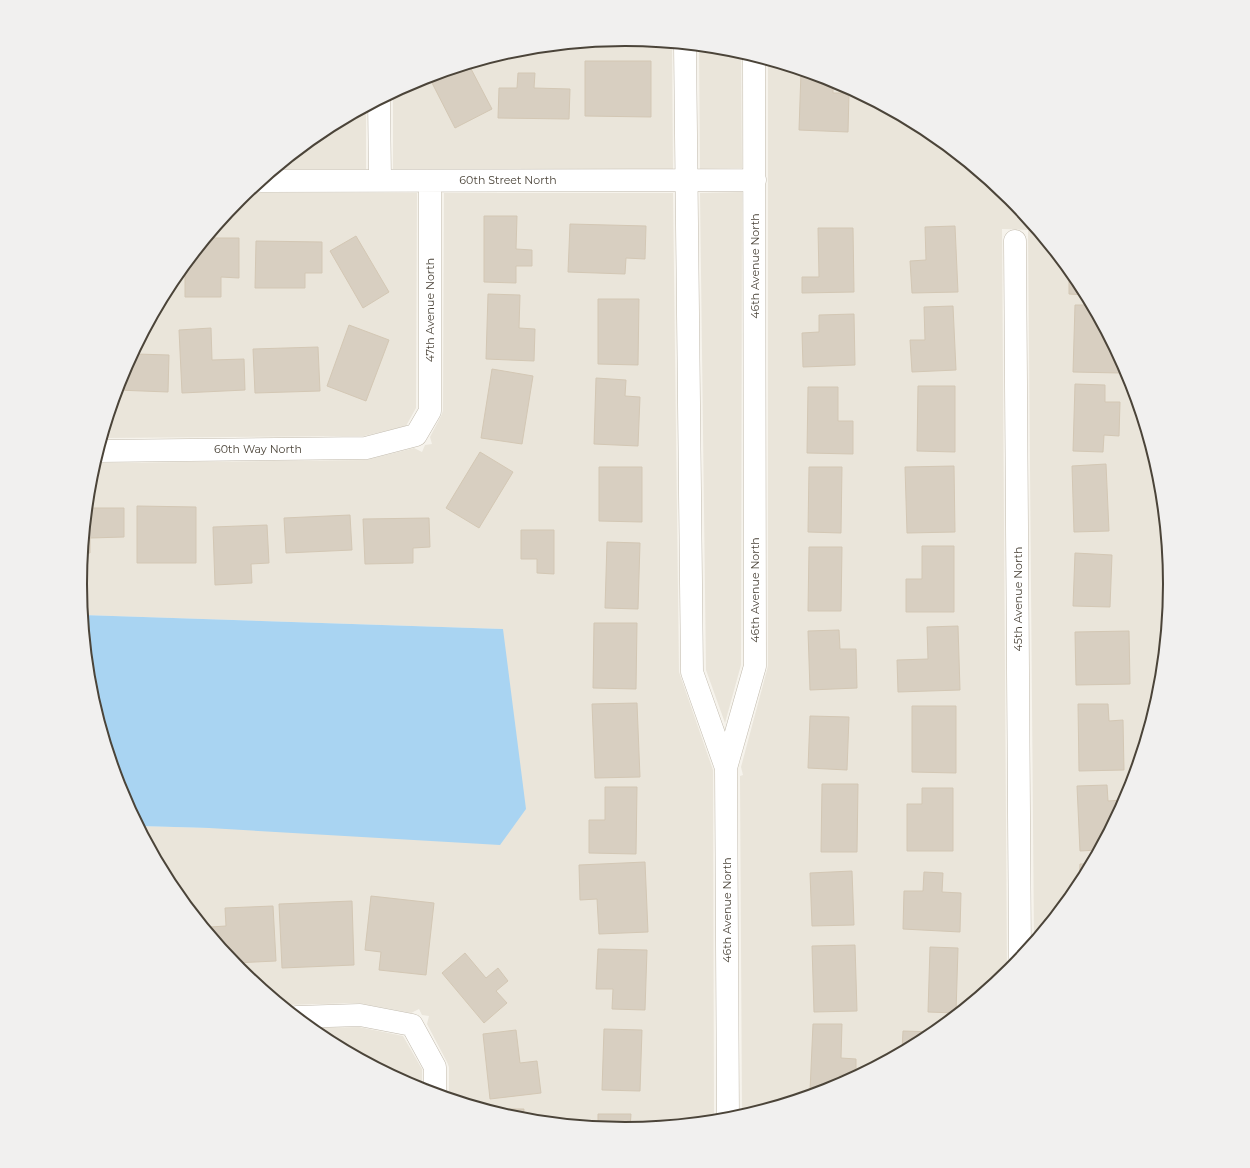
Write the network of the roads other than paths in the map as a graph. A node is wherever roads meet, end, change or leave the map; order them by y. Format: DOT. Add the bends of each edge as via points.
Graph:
graph roads {
  1 [pos="685,50"];
  2 [pos="754,62"];
  3 [pos="379,105"];
  4 [pos="686,180"];
  5 [pos="755,180"];
  6 [pos="269,181"];
  7 [pos="380,181"];
  8 [pos="430,181"];
  9 [pos="1015,242"];
  10 [pos="416,436"];
  11 [pos="104,450"];
  12 [pos="726,768"];
  13 [pos="1020,948"];
  14 [pos="305,1017"];
  15 [pos="435,1087"];
  16 [pos="728,1112"];
  1 -- 4 [label="street"];
  2 -- 5 [label="street, 46th Avenue North"];
  3 -- 7 [label="street"];
  4 -- 5 [label="street, 60th Street North"];
  4 -- 8 [label="street, 60th Street North"];
  4 -- 12 [label="street" via="692,672"];
  5 -- 12 [label="street, 46th Avenue North" via="754,666"];
  6 -- 7 [label="street, 60th Street North"];
  7 -- 8 [label="street, 60th Street North"];
  8 -- 10 [label="street, 47th Avenue North" via="430,411"];
  9 -- 13 [label="street, 45th Avenue North"];
  10 -- 11 [label="street, 60th Way North" via="366,448"];
  12 -- 16 [label="street, 46th Avenue North"];
  14 -- 15 [label="street" via="360,1015 412,1026 435,1067"];
}
